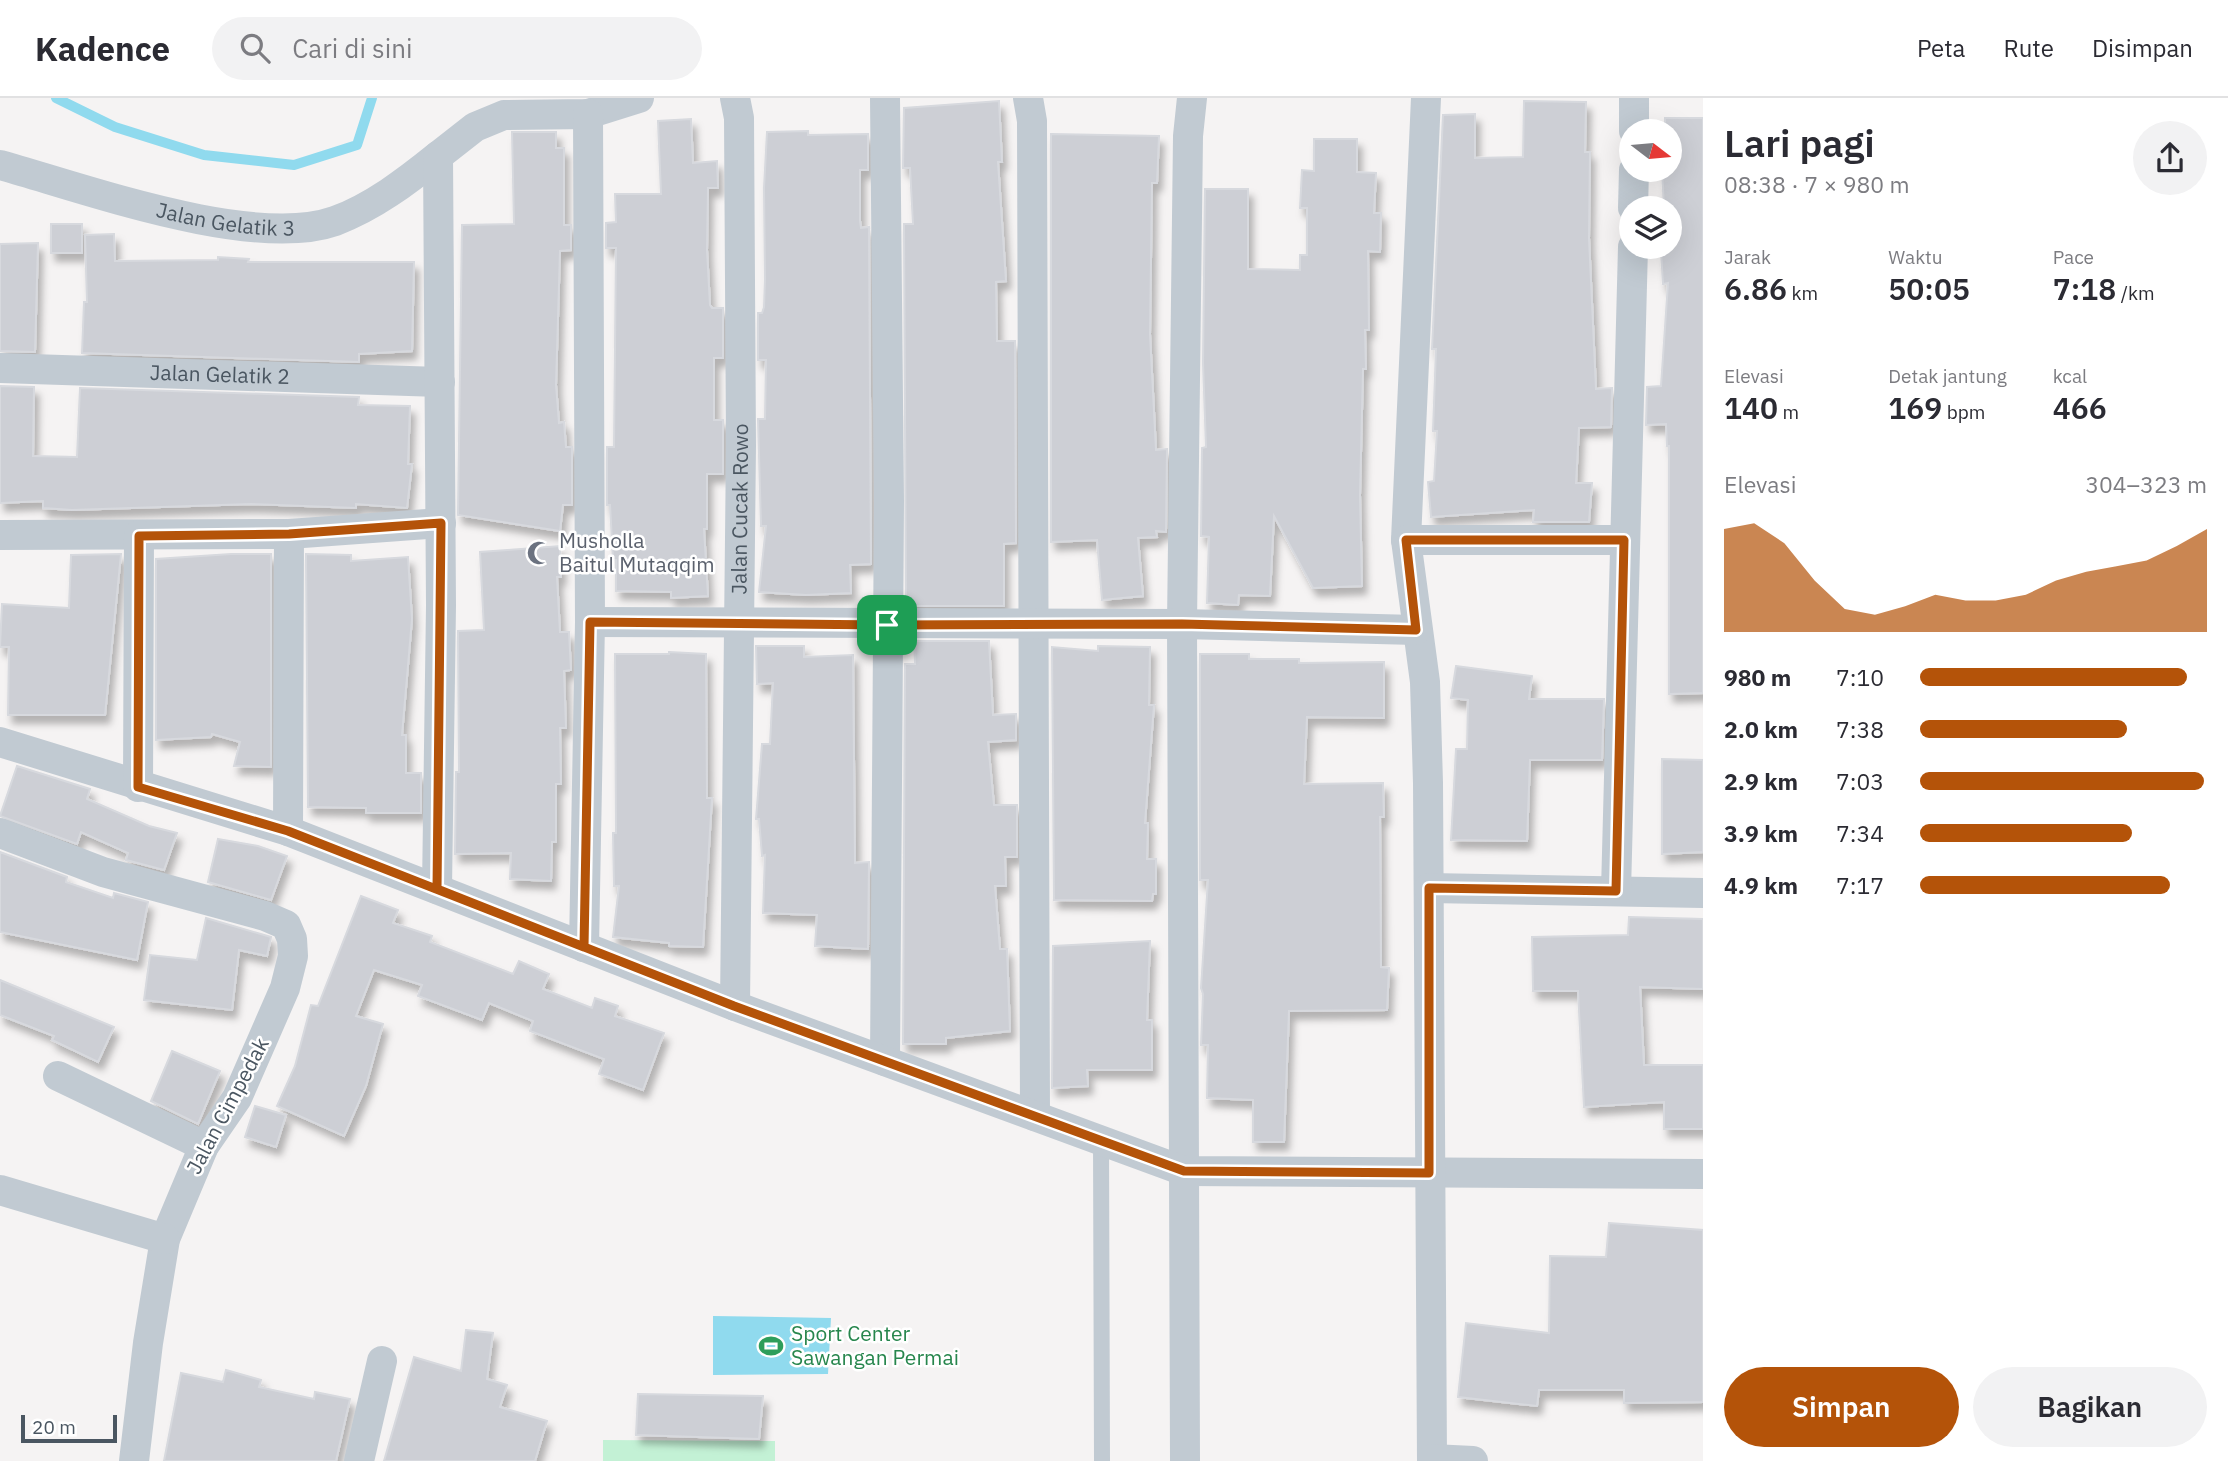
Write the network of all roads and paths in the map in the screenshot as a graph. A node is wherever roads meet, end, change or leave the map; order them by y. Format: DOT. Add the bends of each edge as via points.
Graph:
graph roads {
  1 [pos="639,98"];
  2 [pos="735,98"];
  3 [pos="885,98"];
  4 [pos="1028,98"];
  5 [pos="1192,98"];
  6 [pos="1426,98"];
  7 [pos="1634,98"];
  8 [pos="588,114"];
  9 [pos="1634,119"];
  10 [pos="438,156"];
  11 [pos="0,165"];
  12 [pos="1633,259"];
  13 [pos="0,368"];
  14 [pos="440,382"];
  15 [pos="441,523"];
  16 [pos="289,534"];
  17 [pos="0,535"];
  18 [pos="139,536"];
  19 [pos="1406,540"];
  20 [pos="1624,540"];
  21 [pos="590,622"];
  22 [pos="1182,624"];
  23 [pos="738,625"];
  24 [pos="887,625"];
  25 [pos="1034,626"];
  26 [pos="1416,630"];
  27 [pos="0,742"];
  28 [pos="138,787"];
  29 [pos="288,831"];
  30 [pos="0,833"];
  31 [pos="1429,888"];
  32 [pos="437,889"];
  33 [pos="1616,891"];
  34 [pos="1703,893"];
  35 [pos="584,947"];
  36 [pos="734,1006"];
  37 [pos="885,1061"];
  38 [pos="58,1076"];
  39 [pos="1035,1116"];
  40 [pos="1101,1140"];
  41 [pos="204,1146"];
  42 [pos="1184,1171"];
  43 [pos="1429,1173"];
  44 [pos="1703,1174"];
  45 [pos="0,1190"];
  46 [pos="165,1239"];
  47 [pos="382,1361"];
  48 [pos="1432,1460"];
  49 [pos="134,1461"];
  50 [pos="359,1461"];
  51 [pos="1102,1461"];
  52 [pos="1185,1461"];
  53 [pos="1473,1461"];
  1 -- 8 [label="street, Jalan Gelatik 3"];
  2 -- 23 [label="street, Jalan Cucak Rowo" via="741,431"];
  3 -- 24 [label="street"];
  4 -- 25 [label="street" via="1032,121"];
  5 -- 22 [label="street"];
  6 -- 19 [label="street"];
  7 -- 9 [label="street"];
  8 -- 10 [label="street, Jalan Gelatik 3" via="504,115 475,127"];
  8 -- 21 [label="street"];
  10 -- 11 [label="street, Jalan Gelatik 3" via="396,190 333,222 286,228 130,205"];
  10 -- 14 [label="street"];
  12 -- 20 [label="street"];
  13 -- 14 [label="street, Jalan Gelatik 2"];
  14 -- 15 [label="street"];
  15 -- 16 [label="street"];
  15 -- 32 [label="street"];
  16 -- 18 [label="street"];
  16 -- 29 [label="street"];
  17 -- 18 [label="street"];
  18 -- 28 [label="street"];
  19 -- 20 [label="street"];
  19 -- 26 [label="street"];
  20 -- 33 [label="street"];
  21 -- 23 [label="street"];
  21 -- 35 [label="street"];
  22 -- 25 [label="street"];
  22 -- 26 [label="street"];
  22 -- 42 [label="street"];
  23 -- 24 [label="street"];
  23 -- 36 [label="street, Jalan Cucak Rowo"];
  24 -- 25 [label="street"];
  24 -- 37 [label="street"];
  25 -- 39 [label="street"];
  26 -- 31 [label="street" via="1424,682"];
  27 -- 28 [label="street"];
  28 -- 29 [label="street"];
  29 -- 32 [label="street"];
  30 -- 41 [label="street, Jalan Cimpedak" via="103,872 286,925 293,956 285,988 237,1098"];
  31 -- 33 [label="street"];
  31 -- 43 [label="street"];
  32 -- 35 [label="street"];
  33 -- 34 [label="street"];
  35 -- 36 [label="street"];
  36 -- 37 [label="street"];
  37 -- 39 [label="street"];
  38 -- 41 [label="street"];
  39 -- 40 [label="street"];
  40 -- 42 [label="street"];
  40 -- 51 [label="lane"];
  41 -- 46 [label="street, Jalan Cimpedak"];
  42 -- 43 [label="street"];
  42 -- 52 [label="street"];
  43 -- 44 [label="street"];
  43 -- 48 [label="street"];
  45 -- 46 [label="street"];
  46 -- 49 [label="street, Jalan Cimpedak"];
  47 -- 50 [label="street"];
  48 -- 53 [label="street"];
}
